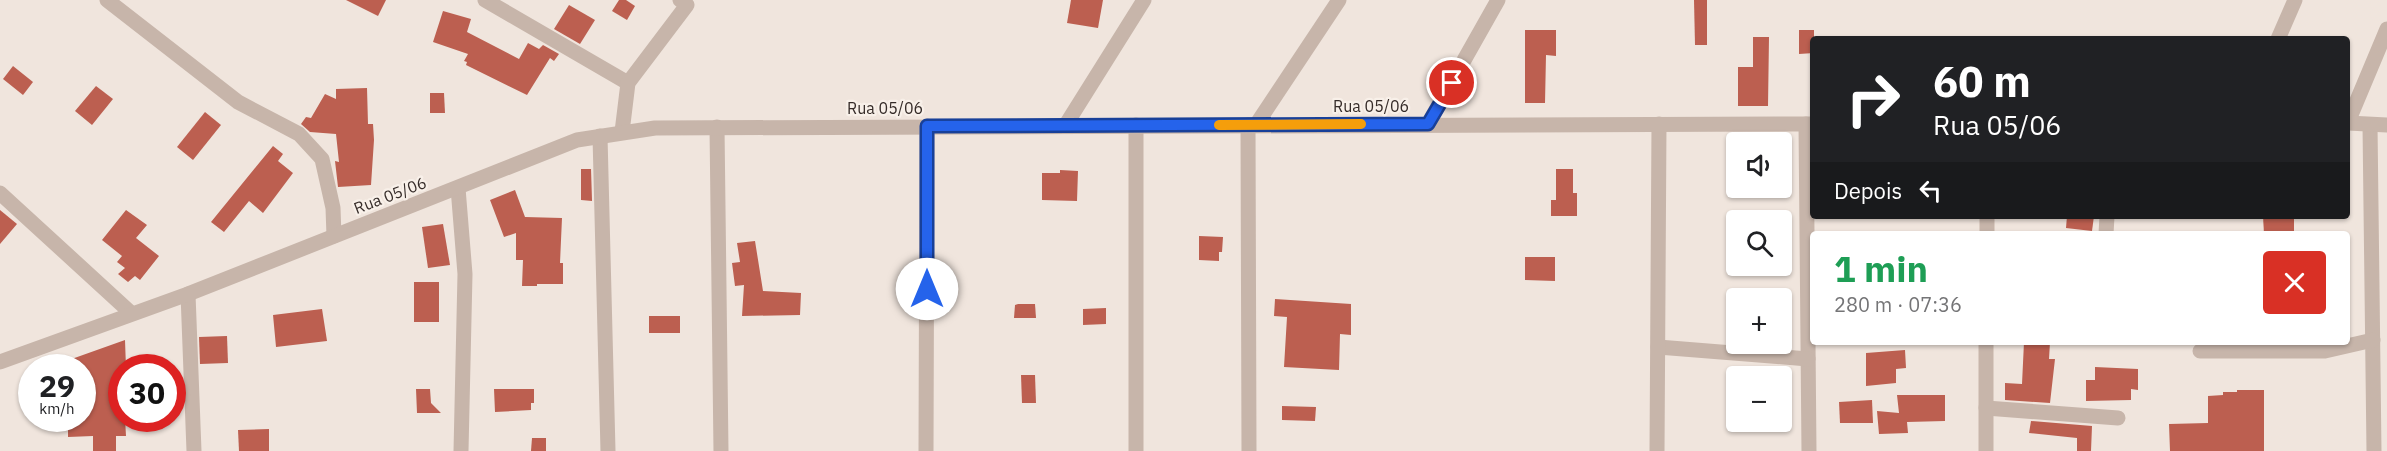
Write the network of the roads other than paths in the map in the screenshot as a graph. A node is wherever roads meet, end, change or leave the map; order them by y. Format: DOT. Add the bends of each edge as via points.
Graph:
graph roads {
  1 [pos="107,0"];
  2 [pos="485,0"];
  3 [pos="681,0"];
  4 [pos="1144,0"];
  5 [pos="1339,0"];
  6 [pos="1498,0"];
  7 [pos="2295,0"];
  8 [pos="2387,29"];
  9 [pos="2279,36"];
  10 [pos="628,83"];
  11 [pos="2350,118"];
  12 [pos="2350,123"];
  13 [pos="1428,124"];
  14 [pos="1659,124"];
  15 [pos="1810,124"];
  16 [pos="1136,125"];
  17 [pos="1252,125"];
  18 [pos="2370,125"];
  19 [pos="2387,125"];
  20 [pos="927,126"];
  21 [pos="1065,126"];
  22 [pos="717,127"];
  23 [pos="622,132"];
  24 [pos="600,136"];
  25 [pos="458,188"];
  26 [pos="0,193"];
  27 [pos="334,236"];
  28 [pos="188,294"];
  29 [pos="131,313"];
  30 [pos="2373,340"];
  31 [pos="1986,345"];
  32 [pos="1658,347"];
  33 [pos="2200,351"];
  34 [pos="1808,359"];
  35 [pos="0,362"];
  36 [pos="1986,408"];
  37 [pos="2118,418"];
  38 [pos="194,451"];
  39 [pos="461,451"];
  40 [pos="608,451"];
  41 [pos="722,451"];
  42 [pos="926,451"];
  43 [pos="1136,451"];
  44 [pos="1249,451"];
  45 [pos="1657,451"];
  46 [pos="1809,451"];
  47 [pos="1986,451"];
  48 [pos="2374,451"];
  1 -- 27 [label="street" via="238,102 300,134 322,159 333,208"];
  2 -- 10 [label="street"];
  3 -- 10 [label="street" via="687,5"];
  4 -- 21 [label="street"];
  5 -- 17 [label="street"];
  6 -- 13 [label="street"];
  7 -- 9 [label="street"];
  8 -- 11 [label="street"];
  10 -- 23 [label="street"];
  12 -- 18 [label="street"];
  13 -- 14 [label="street, Rua 05/06"];
  13 -- 17 [label="street, Rua 05/06"];
  14 -- 15 [label="street, Rua 05/06"];
  14 -- 32 [label="street"];
  15 -- 34 [label="street"];
  16 -- 17 [label="street, Rua 05/06"];
  16 -- 21 [label="street, Rua 05/06"];
  16 -- 43 [label="street"];
  17 -- 44 [label="street"];
  18 -- 19 [label="street"];
  18 -- 30 [label="street"];
  20 -- 21 [label="street, Rua 05/06"];
  20 -- 22 [label="street, Rua 05/06"];
  20 -- 42 [label="street"];
  22 -- 23 [label="street, Rua 05/06"];
  22 -- 41 [label="street"];
  23 -- 24 [label="street, Rua 05/06"];
  24 -- 25 [label="street, Rua 05/06" via="578,140"];
  24 -- 40 [label="street"];
  25 -- 27 [label="street, Rua 05/06"];
  25 -- 39 [label="street" via="465,274"];
  26 -- 29 [label="street"];
  27 -- 28 [label="street, Rua 05/06"];
  28 -- 29 [label="street, Rua 05/06"];
  28 -- 38 [label="street"];
  29 -- 35 [label="street, Rua 05/06"];
  30 -- 33 [label="street" via="2325,351"];
  30 -- 48 [label="street"];
  31 -- 36 [label="street"];
  32 -- 34 [label="street"];
  32 -- 45 [label="street"];
  34 -- 46 [label="street"];
  36 -- 37 [label="street"];
  36 -- 47 [label="street"];
}
